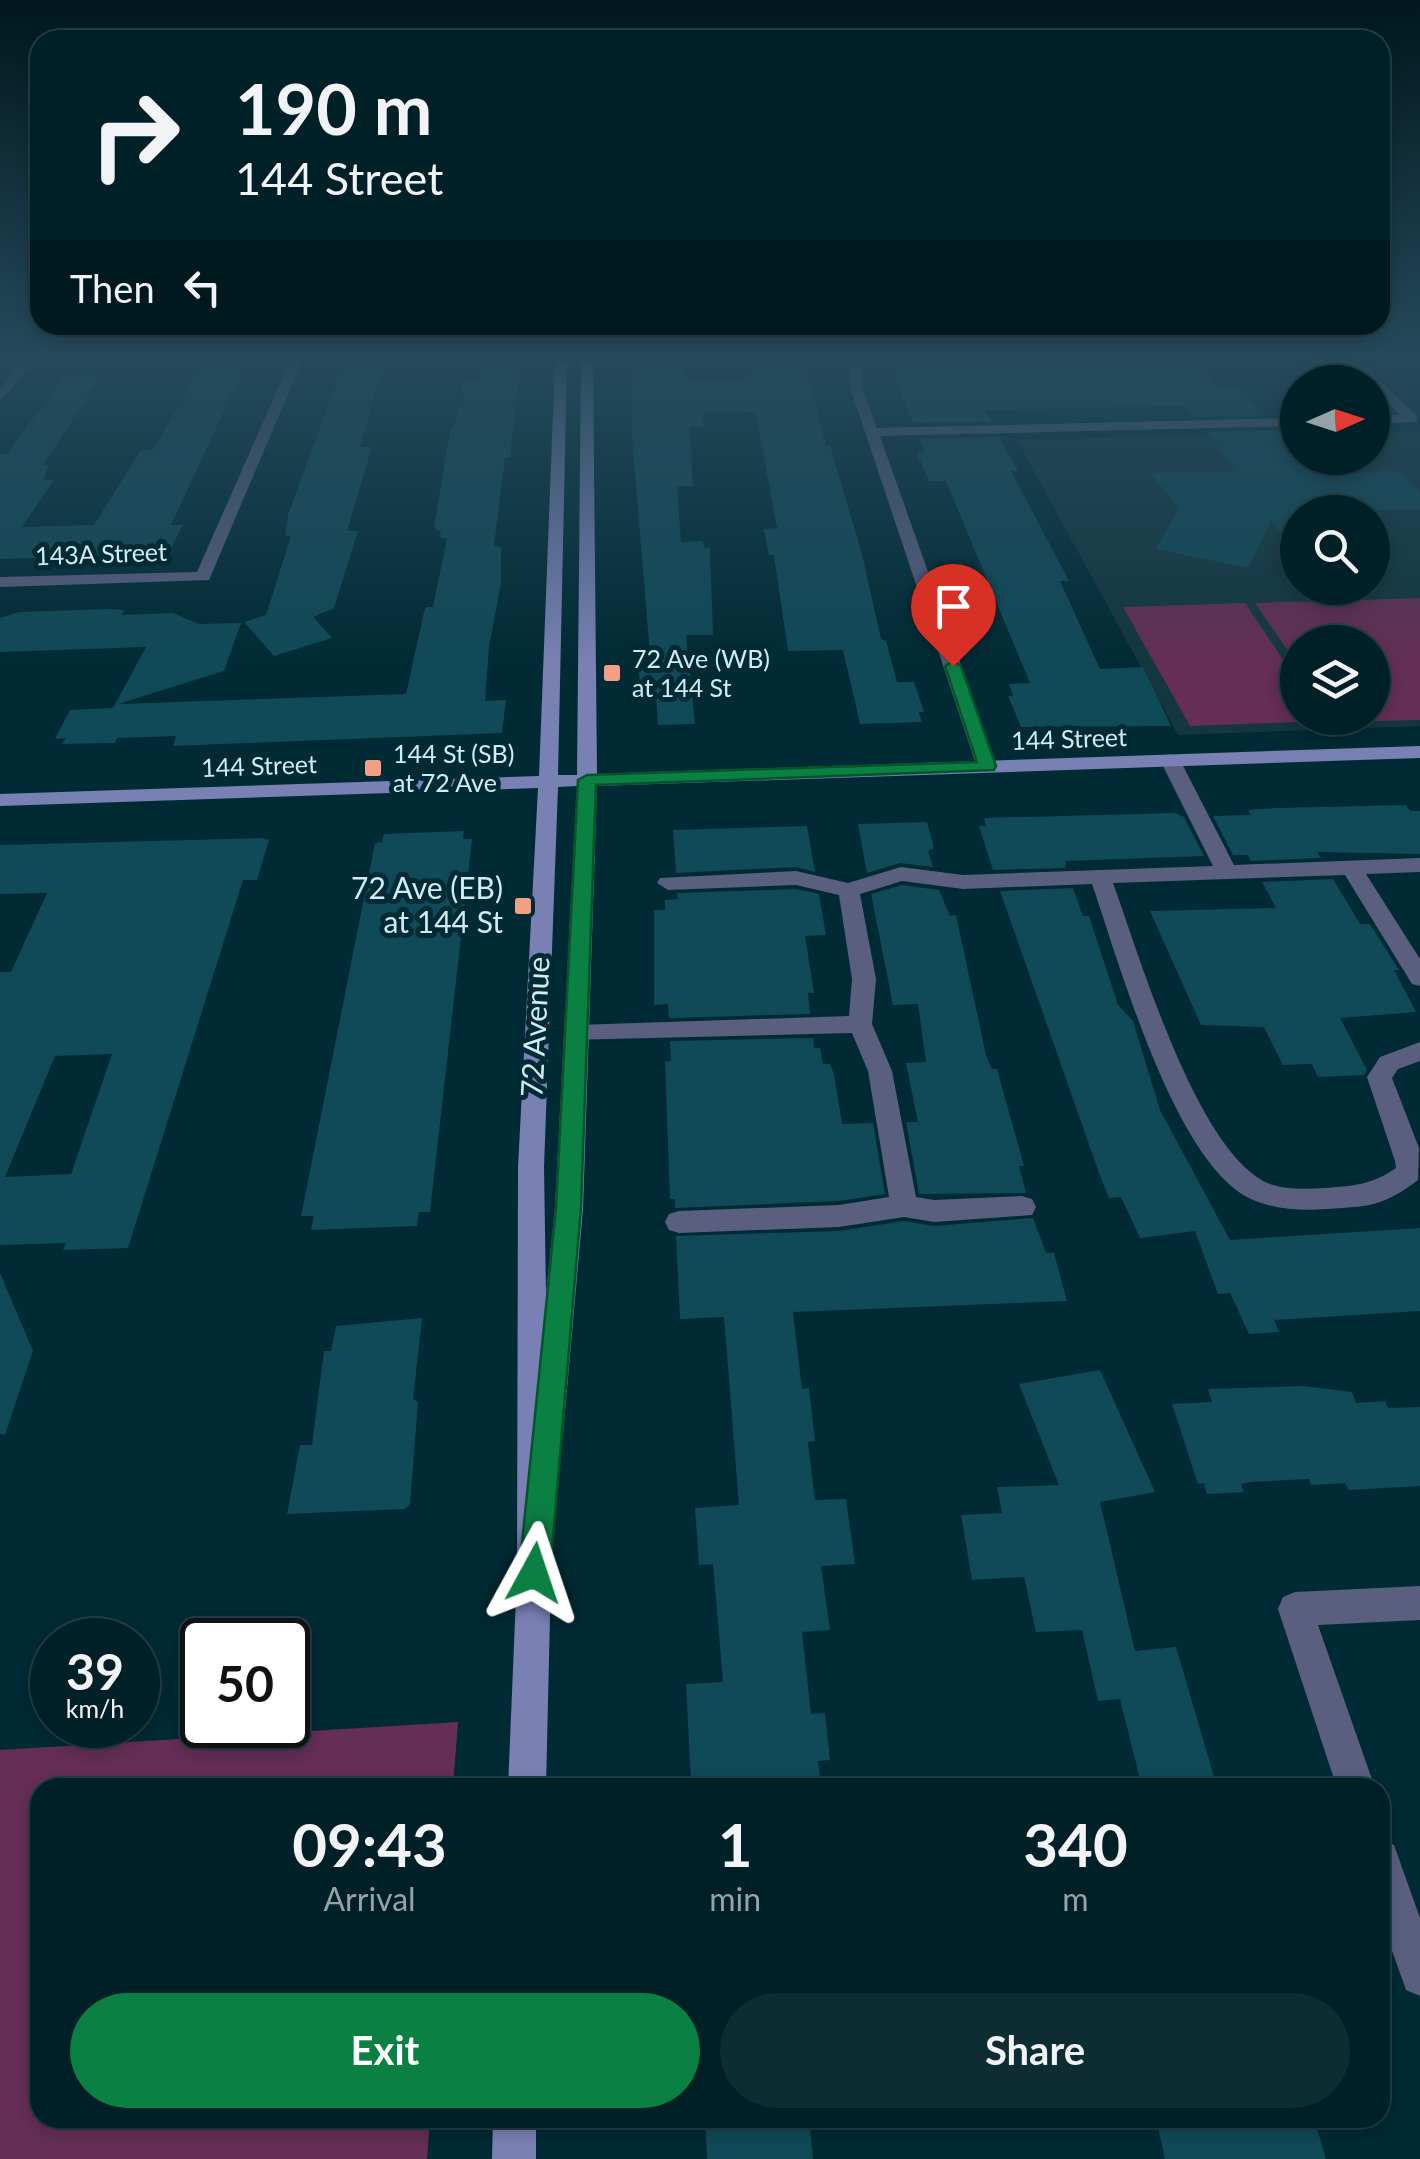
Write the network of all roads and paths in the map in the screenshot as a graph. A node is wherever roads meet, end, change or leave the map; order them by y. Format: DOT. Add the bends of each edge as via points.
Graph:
graph roads {
  1 [pos="253,462"];
  2 [pos="558,462"];
  3 [pos="587,462"];
  4 [pos="884,462"];
  5 [pos="0,582"];
  6 [pos="1420,752"];
  7 [pos="1170,760"];
  8 [pos="988,766"];
  9 [pos="587,780"];
  10 [pos="548,782"];
  11 [pos="0,800"];
  12 [pos="1420,866"];
  13 [pos="1352,868"];
  14 [pos="1228,872"];
  15 [pos="1100,877"];
  16 [pos="668,883"];
  17 [pos="849,890"];
  18 [pos="1420,978"];
  19 [pos="860,1024"];
  20 [pos="576,1034"];
  21 [pos="1420,1051"];
  22 [pos="904,1206"];
  23 [pos="1022,1207"];
  24 [pos="679,1222"];
  25 [pos="534,1573"];
  26 [pos="1420,1602"];
  27 [pos="526,1778"];
  28 [pos="1353,1778"];
  29 [pos="1390,1888"];
  30 [pos="1420,1976"];
  31 [pos="515,2128"];
  32 [pos="514,2159"];
  1 -- 5 [label="street, 143A Street" via="204,577"];
  2 -- 10 [label="main road, 72 Avenue"];
  3 -- 9 [label="main road, 72 Avenue"];
  4 -- 8 [label="street"];
  6 -- 7 [label="main road, 144 Street"];
  7 -- 8 [label="main road, 144 Street"];
  7 -- 14 [label="street"];
  8 -- 9 [label="main road, 144 Street"];
  9 -- 10 [label="main road, 144 Street"];
  9 -- 20 [label="main road, 72 Avenue"];
  10 -- 11 [label="main road, 144 Street"];
  10 -- 25 [label="main road, 72 Avenue" via="530,1167"];
  12 -- 13 [label="street"];
  13 -- 14 [label="street"];
  13 -- 18 [label="street"];
  14 -- 15 [label="street"];
  15 -- 17 [label="street" via="964,882 901,874"];
  15 -- 21 [label="street" via="1171,1070 1222,1164 1256,1190 1288,1198 1391,1190 1408,1173 1410,1154 1383,1103 1378,1076 1389,1063"];
  16 -- 17 [label="street" via="796,878"];
  17 -- 19 [label="street" via="864,980"];
  19 -- 20 [label="street"];
  19 -- 22 [label="street" via="880,1071"];
  20 -- 25 [label="main road, 72 Avenue" via="568,1208"];
  22 -- 23 [label="street"];
  22 -- 24 [label="street" via="839,1216"];
  25 -- 27 [label="main road, 72 Avenue"];
  26 -- 28 [label="street" via="1295,1609"];
  29 -- 30 [label="street"];
  31 -- 32 [label="main road"];
}
